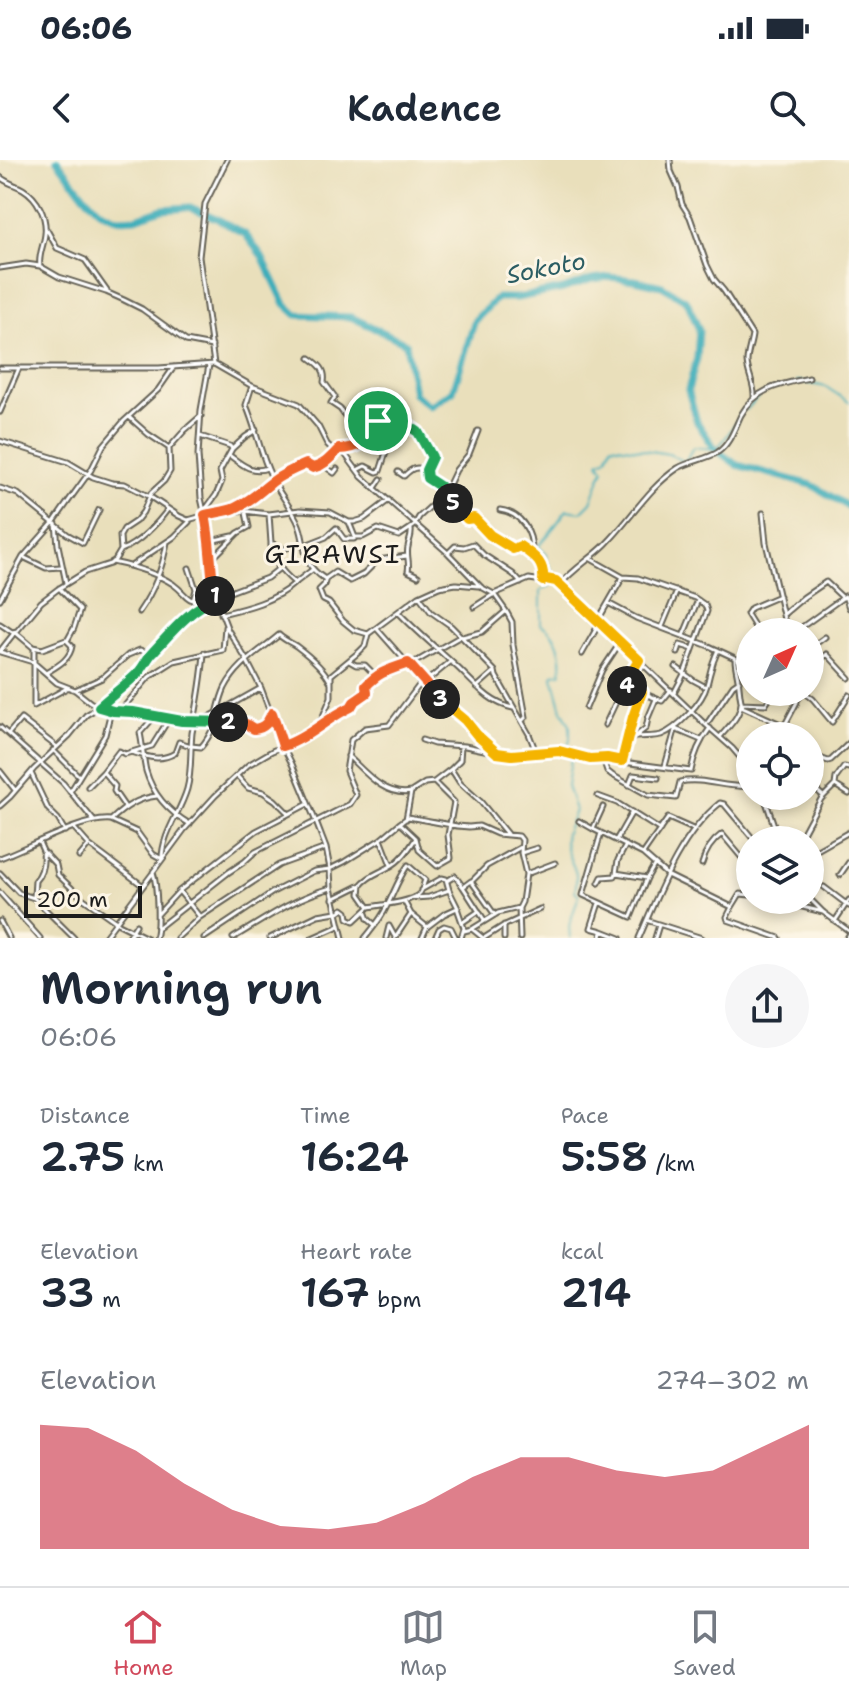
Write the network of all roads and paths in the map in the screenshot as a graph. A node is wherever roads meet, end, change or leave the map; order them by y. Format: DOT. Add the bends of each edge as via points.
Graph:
graph roads {
  1 [pos="227,160"];
  2 [pos="670,160"];
  3 [pos="0,177"];
  4 [pos="45,227"];
  5 [pos="40,266"];
  6 [pos="0,268"];
  7 [pos="109,293"];
  8 [pos="212,346"];
  9 [pos="310,358"];
  10 [pos="212,364"];
  11 [pos="174,367"];
  12 [pos="0,368"];
  13 [pos="19,368"];
  14 [pos="809,378"];
  15 [pos="252,386"];
  16 [pos="754,397"];
  17 [pos="3,402"];
  18 [pos="0,412"];
  19 [pos="201,416"];
  20 [pos="129,417"];
  21 [pos="378,421"];
  22 [pos="406,423"];
  23 [pos="256,430"];
  24 [pos="478,431"];
  25 [pos="200,436"];
  26 [pos="0,441"];
  27 [pos="169,448"];
  28 [pos="232,449"];
  29 [pos="341,449"];
  30 [pos="229,455"];
  31 [pos="323,465"];
  32 [pos="268,468"];
  33 [pos="337,469"];
  34 [pos="358,469"];
  35 [pos="426,470"];
  36 [pos="398,472"];
  37 [pos="88,473"];
  38 [pos="381,479"];
  39 [pos="273,481"];
  40 [pos="0,488"];
  41 [pos="375,488"];
  42 [pos="445,493"];
  43 [pos="149,496"];
  44 [pos="389,500"];
  45 [pos="168,509"];
  46 [pos="99,510"];
  47 [pos="232,510"];
  48 [pos="500,510"];
  49 [pos="291,511"];
  50 [pos="205,512"];
  51 [pos="246,513"];
  52 [pos="763,513"];
  53 [pos="269,514"];
  54 [pos="191,519"];
  55 [pos="349,522"];
  56 [pos="55,523"];
  57 [pos="414,524"];
  58 [pos="237,535"];
  59 [pos="356,537"];
  60 [pos="210,541"];
  61 [pos="167,542"];
  62 [pos="271,543"];
  63 [pos="303,544"];
  64 [pos="121,550"];
  65 [pos="448,553"];
  66 [pos="532,554"];
  67 [pos="407,556"];
  68 [pos="23,557"];
  69 [pos="591,559"];
  70 [pos="210,561"];
  71 [pos="112,562"];
  72 [pos="131,566"];
  73 [pos="62,567"];
  74 [pos="281,567"];
  75 [pos="189,568"];
  76 [pos="312,570"];
  77 [pos="418,576"];
  78 [pos="157,577"];
  79 [pos="623,577"];
  80 [pos="326,578"];
  81 [pos="543,581"];
  82 [pos="556,582"];
  83 [pos="295,583"];
  84 [pos="521,583"];
  85 [pos="67,584"];
  86 [pos="481,587"];
  87 [pos="59,588"];
  88 [pos="677,591"];
  89 [pos="494,594"];
  90 [pos="419,596"];
  91 [pos="779,596"];
  92 [pos="843,598"];
  93 [pos="0,599"];
  94 [pos="216,599"];
  95 [pos="698,600"];
  96 [pos="193,601"];
  97 [pos="608,603"];
  98 [pos="204,604"];
  99 [pos="474,607"];
  100 [pos="849,608"];
  101 [pos="506,611"];
  102 [pos="139,612"];
  103 [pos="398,612"];
  104 [pos="221,614"];
  105 [pos="783,614"];
  106 [pos="749,618"];
  107 [pos="784,618"];
  108 [pos="815,618"];
  109 [pos="225,623"];
  110 [pos="598,623"];
  111 [pos="0,624"];
  112 [pos="662,627"];
  113 [pos="377,629"];
  114 [pos="15,632"];
  115 [pos="368,634"];
  116 [pos="461,636"];
  117 [pos="683,636"];
  118 [pos="67,641"];
  119 [pos="695,642"];
  120 [pos="620,643"];
  121 [pos="33,647"];
  122 [pos="693,649"];
  123 [pos="437,650"];
  124 [pos="718,650"];
  125 [pos="0,652"];
  126 [pos="152,653"];
  127 [pos="204,653"];
  128 [pos="678,653"];
  129 [pos="582,654"];
  130 [pos="824,657"];
  131 [pos="246,659"];
  132 [pos="735,659"];
  133 [pos="639,660"];
  134 [pos="349,661"];
  135 [pos="450,662"];
  136 [pos="408,663"];
  137 [pos="35,664"];
  138 [pos="676,667"];
  139 [pos="736,670"];
  140 [pos="495,671"];
  141 [pos="46,673"];
  142 [pos="684,674"];
  143 [pos="376,676"];
  144 [pos="849,678"];
  145 [pos="424,680"];
  146 [pos="330,681"];
  147 [pos="736,683"];
  148 [pos="624,685"];
  149 [pos="68,687"];
  150 [pos="477,687"];
  151 [pos="261,688"];
  152 [pos="706,688"];
  153 [pos="75,690"];
  154 [pos="642,692"];
  155 [pos="672,692"];
  156 [pos="849,695"];
  157 [pos="656,699"];
  158 [pos="741,706"];
  159 [pos="744,706"];
  160 [pos="819,706"];
  161 [pos="99,707"];
  162 [pos="515,708"];
  163 [pos="586,708"];
  164 [pos="111,711"];
  165 [pos="120,711"];
  166 [pos="692,711"];
  167 [pos="218,713"];
  168 [pos="272,713"];
  169 [pos="155,716"];
  170 [pos="169,719"];
  171 [pos="203,721"];
  172 [pos="522,721"];
  173 [pos="195,722"];
  174 [pos="216,722"];
  175 [pos="776,722"];
  176 [pos="605,725"];
  177 [pos="708,726"];
  178 [pos="0,727"];
  179 [pos="318,728"];
  180 [pos="675,728"];
  181 [pos="8,734"];
  182 [pos="635,737"];
  183 [pos="720,737"];
  184 [pos="422,740"];
  185 [pos="701,740"];
  186 [pos="627,743"];
  187 [pos="849,743"];
  188 [pos="191,746"];
  189 [pos="283,746"];
  190 [pos="461,746"];
  191 [pos="55,748"];
  192 [pos="143,748"];
  193 [pos="131,752"];
  194 [pos="536,752"];
  195 [pos="497,753"];
  196 [pos="736,753"];
  197 [pos="144,756"];
  198 [pos="348,756"];
  199 [pos="603,759"];
  200 [pos="824,760"];
  201 [pos="622,761"];
  202 [pos="41,763"];
  203 [pos="665,767"];
  204 [pos="849,768"];
  205 [pos="451,769"];
  206 [pos="0,771"];
  207 [pos="103,772"];
  208 [pos="31,773"];
  209 [pos="444,775"];
  210 [pos="237,776"];
  211 [pos="454,776"];
  212 [pos="80,777"];
  213 [pos="658,778"];
  214 [pos="434,782"];
  215 [pos="629,785"];
  216 [pos="835,785"];
  217 [pos="736,786"];
  218 [pos="88,787"];
  219 [pos="16,790"];
  220 [pos="411,792"];
  221 [pos="70,793"];
  222 [pos="849,794"];
  223 [pos="824,795"];
  224 [pos="157,796"];
  225 [pos="598,796"];
  226 [pos="309,804"];
  227 [pos="0,806"];
  228 [pos="125,807"];
  229 [pos="603,807"];
  230 [pos="632,812"];
  231 [pos="288,814"];
  232 [pos="175,815"];
  233 [pos="406,819"];
  234 [pos="111,820"];
  235 [pos="94,821"];
  236 [pos="579,821"];
  237 [pos="316,822"];
  238 [pos="400,823"];
  239 [pos="190,824"];
  240 [pos="450,825"];
  241 [pos="742,826"];
  242 [pos="74,828"];
  243 [pos="593,829"];
  244 [pos="694,829"];
  245 [pos="660,830"];
  246 [pos="65,831"];
  247 [pos="849,832"];
  248 [pos="601,833"];
  249 [pos="507,834"];
  250 [pos="416,838"];
  251 [pos="381,839"];
  252 [pos="616,840"];
  253 [pos="39,842"];
  254 [pos="89,845"];
  255 [pos="626,845"];
  256 [pos="824,846"];
  257 [pos="521,847"];
  258 [pos="326,848"];
  259 [pos="537,848"];
  260 [pos="43,851"];
  261 [pos="736,851"];
  262 [pos="521,853"];
  263 [pos="643,854"];
  264 [pos="79,857"];
  265 [pos="0,858"];
  266 [pos="162,859"];
  267 [pos="849,862"];
  268 [pos="555,863"];
  269 [pos="655,864"];
  270 [pos="702,864"];
  271 [pos="392,865"];
  272 [pos="330,869"];
  273 [pos="153,872"];
  274 [pos="0,873"];
  275 [pos="616,873"];
  276 [pos="526,874"];
  277 [pos="667,875"];
  278 [pos="840,875"];
  279 [pos="647,878"];
  280 [pos="447,881"];
  281 [pos="470,882"];
  282 [pos="599,883"];
  283 [pos="142,885"];
  284 [pos="361,885"];
  285 [pos="463,887"];
  286 [pos="824,887"];
  287 [pos="331,888"];
  288 [pos="421,890"];
  289 [pos="449,890"];
  290 [pos="179,891"];
  291 [pos="0,893"];
  292 [pos="34,898"];
  293 [pos="414,898"];
  294 [pos="333,899"];
  295 [pos="736,900"];
  296 [pos="404,901"];
  297 [pos="389,903"];
  298 [pos="599,903"];
  299 [pos="848,903"];
  300 [pos="189,905"];
  301 [pos="732,907"];
  302 [pos="519,908"];
  303 [pos="367,909"];
  304 [pos="458,909"];
  305 [pos="540,909"];
  306 [pos="479,911"];
  307 [pos="336,913"];
  308 [pos="824,913"];
  309 [pos="411,914"];
  310 [pos="157,915"];
  311 [pos="495,915"];
  312 [pos="200,917"];
  313 [pos="381,917"];
  314 [pos="520,917"];
  315 [pos="648,920"];
  316 [pos="0,921"];
  317 [pos="485,921"];
  318 [pos="835,921"];
  319 [pos="116,922"];
  320 [pos="463,922"];
  321 [pos="136,925"];
  322 [pos="375,925"];
  323 [pos="504,925"];
  324 [pos="659,925"];
  325 [pos="339,926"];
  326 [pos="389,926"];
  327 [pos="427,927"];
  328 [pos="158,928"];
  329 [pos="472,929"];
  330 [pos="132,931"];
  331 [pos="464,931"];
  332 [pos="602,931"];
  333 [pos="848,932"];
  334 [pos="156,937"];
  335 [pos="395,937"];
  336 [pos="9,938"];
  337 [pos="40,938"];
  338 [pos="74,938"];
  339 [pos="104,938"];
  340 [pos="128,938"];
  341 [pos="147,938"];
  342 [pos="177,938"];
  343 [pos="204,938"];
  344 [pos="233,938"];
  345 [pos="270,938"];
  346 [pos="312,938"];
  347 [pos="343,938"];
  348 [pos="365,938"];
  349 [pos="386,938"];
  350 [pos="422,938"];
  351 [pos="435,938"];
  352 [pos="458,938"];
  353 [pos="484,938"];
  354 [pos="504,938"];
  355 [pos="520,938"];
  356 [pos="601,938"];
  357 [pos="620,938"];
  358 [pos="639,938"];
  359 [pos="655,938"];
  360 [pos="702,938"];
  361 [pos="779,938"];
  1 -- 8 [label="street" via="205,204 199,257"];
  2 -- 16 [label="street" via="707,265 752,335 747,365"];
  3 -- 4 [label="street" via="37,201"];
  4 -- 5 [label="street"];
  4 -- 7 [label="street" via="57,248 85,260"];
  5 -- 6 [label="street"];
  5 -- 7 [label="street"];
  7 -- 8 [label="street" via="186,341"];
  8 -- 10 [label="street"];
  9 -- 21 [label="street" via="321,366 323,382 335,397 331,403 345,416"];
  10 -- 11 [label="street"];
  10 -- 15 [label="street"];
  10 -- 19 [label="street"];
  11 -- 13 [label="street"];
  11 -- 20 [label="street"];
  12 -- 13 [label="street"];
  13 -- 17 [label="street"];
  14 -- 16 [label="street"];
  15 -- 23 [label="street" via="246,405"];
  15 -- 29 [label="street" via="299,404 327,444"];
  16 -- 69 [label="street" via="719,452 690,462 659,484"];
  17 -- 18 [label="street"];
  19 -- 25 [label="street"];
  19 -- 27 [label="street"];
  20 -- 27 [label="street"];
  20 -- 37 [label="street"];
  21 -- 22 [label="street" via="391,408"];
  21 -- 29 [label="street" via="362,444"];
  22 -- 34 [label="street" via="390,440 380,471"];
  22 -- 35 [label="street" via="421,436 432,457"];
  23 -- 28 [label="street"];
  23 -- 32 [label="street"];
  24 -- 42 [label="street"];
  25 -- 28 [label="street"];
  25 -- 50 [label="street"];
  26 -- 37 [label="street"];
  27 -- 43 [label="street" via="170,471"];
  28 -- 30 [label="street"];
  29 -- 31 [label="street"];
  29 -- 34 [label="street"];
  30 -- 32 [label="street" via="251,470"];
  30 -- 50 [label="street"];
  31 -- 33 [label="street" via="334,473"];
  31 -- 39 [label="street" via="306,464"];
  32 -- 39 [label="street"];
  34 -- 41 [label="street"];
  35 -- 36 [label="street" via="413,468 404,476"];
  35 -- 42 [label="street" via="428,480"];
  37 -- 43 [label="street"];
  37 -- 56 [label="street"];
  38 -- 41 [label="street"];
  39 -- 47 [label="street"];
  39 -- 49 [label="street"];
  40 -- 56 [label="street" via="18,494"];
  41 -- 44 [label="street"];
  42 -- 57 [label="street"];
  42 -- 66 [label="street" via="467,519 474,518 513,549 520,546"];
  43 -- 45 [label="street"];
  43 -- 64 [label="street" via="143,512 120,536"];
  44 -- 55 [label="street" via="364,519"];
  44 -- 57 [label="street"];
  45 -- 54 [label="street"];
  45 -- 64 [label="street"];
  46 -- 56 [label="street" via="83,543"];
  47 -- 50 [label="street"];
  47 -- 51 [label="street"];
  48 -- 66 [label="street" via="521,519 533,542"];
  49 -- 53 [label="street"];
  49 -- 55 [label="street" via="330,512"];
  49 -- 63 [label="street"];
  50 -- 54 [label="street"];
  50 -- 60 [label="street"];
  51 -- 53 [label="street"];
  51 -- 58 [label="street" via="249,527"];
  52 -- 91 [label="street"];
  53 -- 62 [label="street"];
  54 -- 61 [label="street"];
  55 -- 59 [label="street"];
  56 -- 68 [label="street"];
  56 -- 73 [label="street"];
  57 -- 59 [label="street" via="397,537 378,529"];
  57 -- 65 [label="street"];
  57 -- 67 [label="street"];
  58 -- 60 [label="street"];
  58 -- 70 [label="street"];
  59 -- 63 [label="street" via="344,539 336,528"];
  60 -- 70 [label="street"];
  61 -- 72 [label="street"];
  61 -- 78 [label="street"];
  62 -- 63 [label="street" via="284,549"];
  62 -- 74 [label="street" via="270,552"];
  63 -- 76 [label="street"];
  64 -- 71 [label="street"];
  65 -- 84 [label="street" via="455,546 473,544"];
  65 -- 86 [label="street"];
  66 -- 81 [label="street" via="544,568"];
  67 -- 77 [label="street" via="408,571"];
  67 -- 80 [label="street" via="378,560 350,581 335,572"];
  68 -- 73 [label="street" via="46,568"];
  68 -- 93 [label="street"];
  69 -- 79 [label="street"];
  69 -- 82 [label="street"];
  70 -- 94 [label="street"];
  71 -- 72 [label="street"];
  71 -- 85 [label="street"];
  72 -- 78 [label="street"];
  73 -- 85 [label="street"];
  74 -- 83 [label="street"];
  74 -- 94 [label="street"];
  75 -- 96 [label="street" via="196,589"];
  76 -- 80 [label="street"];
  76 -- 83 [label="street"];
  78 -- 96 [label="street"];
  78 -- 102 [label="street"];
  79 -- 88 [label="street"];
  79 -- 97 [label="street"];
  80 -- 115 [label="street" via="319,590 323,600 354,630"];
  81 -- 82 [label="street"];
  81 -- 84 [label="street"];
  82 -- 110 [label="street"];
  83 -- 104 [label="street" via="284,593"];
  84 -- 89 [label="street"];
  85 -- 87 [label="street"];
  86 -- 89 [label="street"];
  86 -- 90 [label="street" via="456,584"];
  87 -- 114 [label="street"];
  87 -- 118 [label="street" via="80,610"];
  88 -- 95 [label="street"];
  88 -- 112 [label="street"];
  89 -- 99 [label="street"];
  89 -- 101 [label="street"];
  90 -- 103 [label="street"];
  90 -- 116 [label="street"];
  91 -- 105 [label="street"];
  91 -- 106 [label="street" via="751,608"];
  92 -- 100 [label="street"];
  92 -- 105 [label="street" via="826,582"];
  92 -- 108 [label="street"];
  94 -- 98 [label="street"];
  94 -- 104 [label="street"];
  95 -- 117 [label="street"];
  95 -- 119 [label="street" via="707,611"];
  96 -- 98 [label="street"];
  97 -- 110 [label="street"];
  97 -- 112 [label="street"];
  98 -- 126 [label="street"];
  101 -- 116 [label="street" via="482,632"];
  101 -- 172 [label="street" via="526,717"];
  103 -- 113 [label="street"];
  103 -- 123 [label="street"];
  104 -- 109 [label="street"];
  105 -- 107 [label="street"];
  109 -- 127 [label="street" via="223,650"];
  109 -- 131 [label="street"];
  110 -- 120 [label="street"];
  110 -- 129 [label="street"];
  111 -- 114 [label="street"];
  112 -- 117 [label="street"];
  113 -- 115 [label="street"];
  113 -- 136 [label="street"];
  114 -- 121 [label="street"];
  114 -- 125 [label="street"];
  115 -- 134 [label="street" via="365,646"];
  116 -- 123 [label="street"];
  116 -- 140 [label="street"];
  117 -- 119 [label="street"];
  118 -- 121 [label="street"];
  118 -- 141 [label="street" via="71,653"];
  119 -- 122 [label="street"];
  119 -- 124 [label="street"];
  120 -- 133 [label="street"];
  120 -- 163 [label="street"];
  121 -- 137 [label="street"];
  122 -- 128 [label="street" via="680,645"];
  122 -- 142 [label="street"];
  123 -- 135 [label="street"];
  123 -- 136 [label="street"];
  124 -- 132 [label="street"];
  124 -- 152 [label="street"];
  125 -- 137 [label="street"];
  126 -- 153 [label="street" via="128,655 102,678"];
  126 -- 161 [label="street" via="139,672"];
  127 -- 165 [label="street" via="174,661 149,677"];
  127 -- 173 [label="street"];
  130 -- 144 [label="street" via="827,654"];
  131 -- 146 [label="street" via="279,635 314,661"];
  131 -- 151 [label="street"];
  131 -- 167 [label="street" via="224,690"];
  132 -- 139 [label="street"];
  133 -- 148 [label="street"];
  133 -- 155 [label="street"];
  134 -- 143 [label="street" via="365,665"];
  134 -- 146 [label="street"];
  135 -- 145 [label="street"];
  135 -- 150 [label="street"];
  136 -- 143 [label="street"];
  136 -- 145 [label="street"];
  137 -- 141 [label="street"];
  137 -- 149 [label="street" via="34,706"];
  138 -- 142 [label="street"];
  140 -- 150 [label="street"];
  140 -- 162 [label="street"];
  141 -- 149 [label="street"];
  142 -- 152 [label="street"];
  142 -- 155 [label="street"];
  143 -- 179 [label="street" via="366,686 367,693"];
  145 -- 195 [label="street"];
  145 -- 198 [label="street" via="389,725 365,728 351,740"];
  146 -- 179 [label="street" via="331,697"];
  147 -- 177 [label="street"];
  148 -- 154 [label="street"];
  148 -- 176 [label="street"];
  149 -- 153 [label="street"];
  150 -- 162 [label="street"];
  151 -- 167 [label="street"];
  151 -- 168 [label="street"];
  152 -- 166 [label="street"];
  153 -- 161 [label="street"];
  154 -- 157 [label="street"];
  154 -- 186 [label="street"];
  155 -- 157 [label="street" via="662,701"];
  155 -- 166 [label="street"];
  156 -- 160 [label="street" via="832,722"];
  157 -- 182 [label="street" via="646,728"];
  158 -- 183 [label="street"];
  159 -- 175 [label="street"];
  161 -- 164 [label="street"];
  161 -- 191 [label="street"];
  162 -- 172 [label="street"];
  164 -- 165 [label="street"];
  164 -- 212 [label="street" via="105,735"];
  165 -- 169 [label="street"];
  166 -- 177 [label="street"];
  166 -- 180 [label="street"];
  167 -- 171 [label="street"];
  167 -- 174 [label="street"];
  168 -- 174 [label="street" via="267,723 254,729"];
  168 -- 189 [label="street"];
  169 -- 170 [label="street"];
  169 -- 192 [label="street" via="140,733"];
  170 -- 173 [label="street"];
  170 -- 192 [label="street" via="152,746"];
  171 -- 173 [label="street"];
  171 -- 174 [label="street"];
  172 -- 194 [label="street"];
  173 -- 188 [label="street"];
  174 -- 188 [label="street" via="201,747"];
  177 -- 183 [label="street"];
  177 -- 185 [label="street"];
  178 -- 181 [label="street"];
  179 -- 189 [label="street"];
  180 -- 182 [label="street" via="659,736"];
  180 -- 185 [label="street"];
  180 -- 203 [label="street"];
  181 -- 191 [label="street" via="21,719"];
  181 -- 202 [label="street"];
  182 -- 186 [label="street"];
  183 -- 196 [label="street"];
  184 -- 190 [label="street"];
  185 -- 203 [label="street" via="691,771"];
  186 -- 201 [label="street"];
  187 -- 200 [label="street" via="831,760"];
  188 -- 197 [label="street" via="179,742 166,759"];
  188 -- 232 [label="street" via="186,792"];
  189 -- 210 [label="street"];
  189 -- 226 [label="street"];
  190 -- 195 [label="street"];
  190 -- 205 [label="street" via="460,760"];
  191 -- 202 [label="street"];
  191 -- 212 [label="street"];
  192 -- 193 [label="street"];
  192 -- 197 [label="street"];
  193 -- 197 [label="street"];
  193 -- 207 [label="street" via="119,751"];
  194 -- 195 [label="street"];
  194 -- 199 [label="street"];
  197 -- 224 [label="street"];
  198 -- 220 [label="street" via="391,791"];
  198 -- 237 [label="street" via="346,771 356,795 350,804"];
  199 -- 201 [label="street"];
  199 -- 215 [label="street" via="607,771"];
  201 -- 203 [label="street"];
  202 -- 208 [label="street"];
  202 -- 221 [label="street"];
  204 -- 216 [label="street" via="844,767"];
  205 -- 209 [label="street"];
  205 -- 211 [label="street"];
  206 -- 219 [label="street"];
  207 -- 218 [label="street"];
  207 -- 228 [label="street"];
  208 -- 219 [label="street"];
  208 -- 246 [label="street"];
  209 -- 211 [label="street"];
  209 -- 214 [label="street"];
  210 -- 231 [label="street"];
  210 -- 239 [label="street"];
  211 -- 249 [label="street"];
  212 -- 221 [label="street"];
  213 -- 215 [label="street" via="633,775"];
  214 -- 220 [label="street"];
  214 -- 240 [label="street" via="454,802"];
  215 -- 217 [label="street" via="648,795 676,798 680,782"];
  216 -- 222 [label="street"];
  216 -- 223 [label="street"];
  219 -- 227 [label="street"];
  220 -- 233 [label="street"];
  221 -- 235 [label="street"];
  224 -- 228 [label="street"];
  224 -- 232 [label="street"];
  225 -- 230 [label="street"];
  226 -- 231 [label="street"];
  226 -- 237 [label="street"];
  228 -- 234 [label="street"];
  229 -- 243 [label="street"];
  230 -- 245 [label="street"];
  230 -- 252 [label="street"];
  231 -- 290 [label="street" via="246,838"];
  232 -- 239 [label="street"];
  232 -- 266 [label="street"];
  233 -- 238 [label="street"];
  233 -- 240 [label="street"];
  234 -- 235 [label="street"];
  234 -- 266 [label="street" via="137,832"];
  235 -- 242 [label="street"];
  236 -- 243 [label="street"];
  237 -- 258 [label="street"];
  237 -- 300 [label="street" via="255,852"];
  238 -- 250 [label="street"];
  238 -- 251 [label="street"];
  239 -- 266 [label="street"];
  240 -- 249 [label="street"];
  240 -- 250 [label="street" via="451,858 437,866 419,850"];
  241 -- 244 [label="street" via="720,803"];
  242 -- 246 [label="street"];
  242 -- 254 [label="street"];
  243 -- 248 [label="street"];
  244 -- 245 [label="street" via="668,818"];
  244 -- 277 [label="street"];
  245 -- 263 [label="street"];
  246 -- 253 [label="street"];
  247 -- 256 [label="street"];
  248 -- 252 [label="street"];
  248 -- 298 [label="street" via="583,895"];
  249 -- 257 [label="street" via="519,836"];
  250 -- 271 [label="street"];
  251 -- 271 [label="street"];
  251 -- 272 [label="street"];
  252 -- 255 [label="street"];
  253 -- 260 [label="street"];
  253 -- 265 [label="street"];
  254 -- 264 [label="street"];
  254 -- 283 [label="street"];
  255 -- 263 [label="street"];
  255 -- 275 [label="street"];
  257 -- 262 [label="street"];
  257 -- 281 [label="street"];
  258 -- 272 [label="street"];
  258 -- 312 [label="street" via="279,865"];
  259 -- 262 [label="street"];
  260 -- 292 [label="street"];
  260 -- 319 [label="street" via="58,875"];
  261 -- 270 [label="street" via="722,834"];
  262 -- 276 [label="street"];
  263 -- 269 [label="street"];
  266 -- 273 [label="street"];
  267 -- 278 [label="street"];
  268 -- 276 [label="street"];
  269 -- 277 [label="street"];
  269 -- 279 [label="street"];
  271 -- 284 [label="street"];
  272 -- 287 [label="street"];
  272 -- 343 [label="street" via="314,871 273,892"];
  273 -- 283 [label="street"];
  273 -- 310 [label="street"];
  274 -- 292 [label="street" via="19,893"];
  275 -- 279 [label="street"];
  275 -- 282 [label="street"];
  276 -- 302 [label="street"];
  277 -- 301 [label="street"];
  277 -- 315 [label="street"];
  279 -- 298 [label="street" via="631,917"];
  280 -- 285 [label="street" via="455,876"];
  280 -- 288 [label="street" via="442,878"];
  280 -- 289 [label="street"];
  281 -- 285 [label="street"];
  281 -- 311 [label="street"];
  283 -- 319 [label="street"];
  284 -- 294 [label="street"];
  284 -- 303 [label="street"];
  285 -- 306 [label="street"];
  286 -- 299 [label="street"];
  287 -- 294 [label="street"];
  287 -- 344 [label="street" via="284,906"];
  288 -- 293 [label="street"];
  288 -- 297 [label="street" via="425,880 408,865"];
  289 -- 293 [label="street"];
  289 -- 304 [label="street"];
  290 -- 300 [label="street"];
  290 -- 310 [label="street"];
  291 -- 337 [label="street"];
  292 -- 338 [label="street"];
  293 -- 296 [label="street"];
  294 -- 307 [label="street"];
  295 -- 301 [label="street"];
  296 -- 297 [label="street"];
  296 -- 309 [label="street"];
  297 -- 303 [label="street"];
  297 -- 313 [label="street"];
  298 -- 332 [label="street" via="591,928"];
  299 -- 318 [label="street"];
  300 -- 312 [label="street"];
  300 -- 328 [label="street"];
  301 -- 361 [label="street" via="728,920"];
  302 -- 311 [label="street"];
  302 -- 314 [label="street"];
  303 -- 307 [label="street" via="354,921 343,909"];
  303 -- 322 [label="street"];
  304 -- 320 [label="street"];
  304 -- 327 [label="street"];
  305 -- 314 [label="street"];
  306 -- 317 [label="street"];
  306 -- 320 [label="street"];
  307 -- 325 [label="street"];
  307 -- 345 [label="street" via="318,915"];
  308 -- 318 [label="street"];
  309 -- 327 [label="street"];
  309 -- 335 [label="street"];
  310 -- 328 [label="street"];
  311 -- 317 [label="street"];
  312 -- 342 [label="street"];
  313 -- 322 [label="street"];
  313 -- 326 [label="street"];
  314 -- 323 [label="street"];
  314 -- 355 [label="street"];
  315 -- 324 [label="street"];
  315 -- 358 [label="street"];
  316 -- 336 [label="street"];
  317 -- 329 [label="street"];
  318 -- 333 [label="street"];
  319 -- 330 [label="street"];
  319 -- 339 [label="street"];
  320 -- 331 [label="street"];
  321 -- 330 [label="street"];
  322 -- 348 [label="street"];
  323 -- 353 [label="street"];
  323 -- 354 [label="street"];
  324 -- 359 [label="street"];
  324 -- 360 [label="street"];
  325 -- 346 [label="street"];
  325 -- 347 [label="street"];
  326 -- 335 [label="street"];
  326 -- 349 [label="street"];
  327 -- 350 [label="street"];
  328 -- 334 [label="street"];
  329 -- 331 [label="street"];
  329 -- 353 [label="street"];
  330 -- 340 [label="street"];
  330 -- 341 [label="street"];
  331 -- 352 [label="street"];
  332 -- 356 [label="street"];
  332 -- 357 [label="street"];
  351 -- 352 [label="street" via="444,926"];
}
